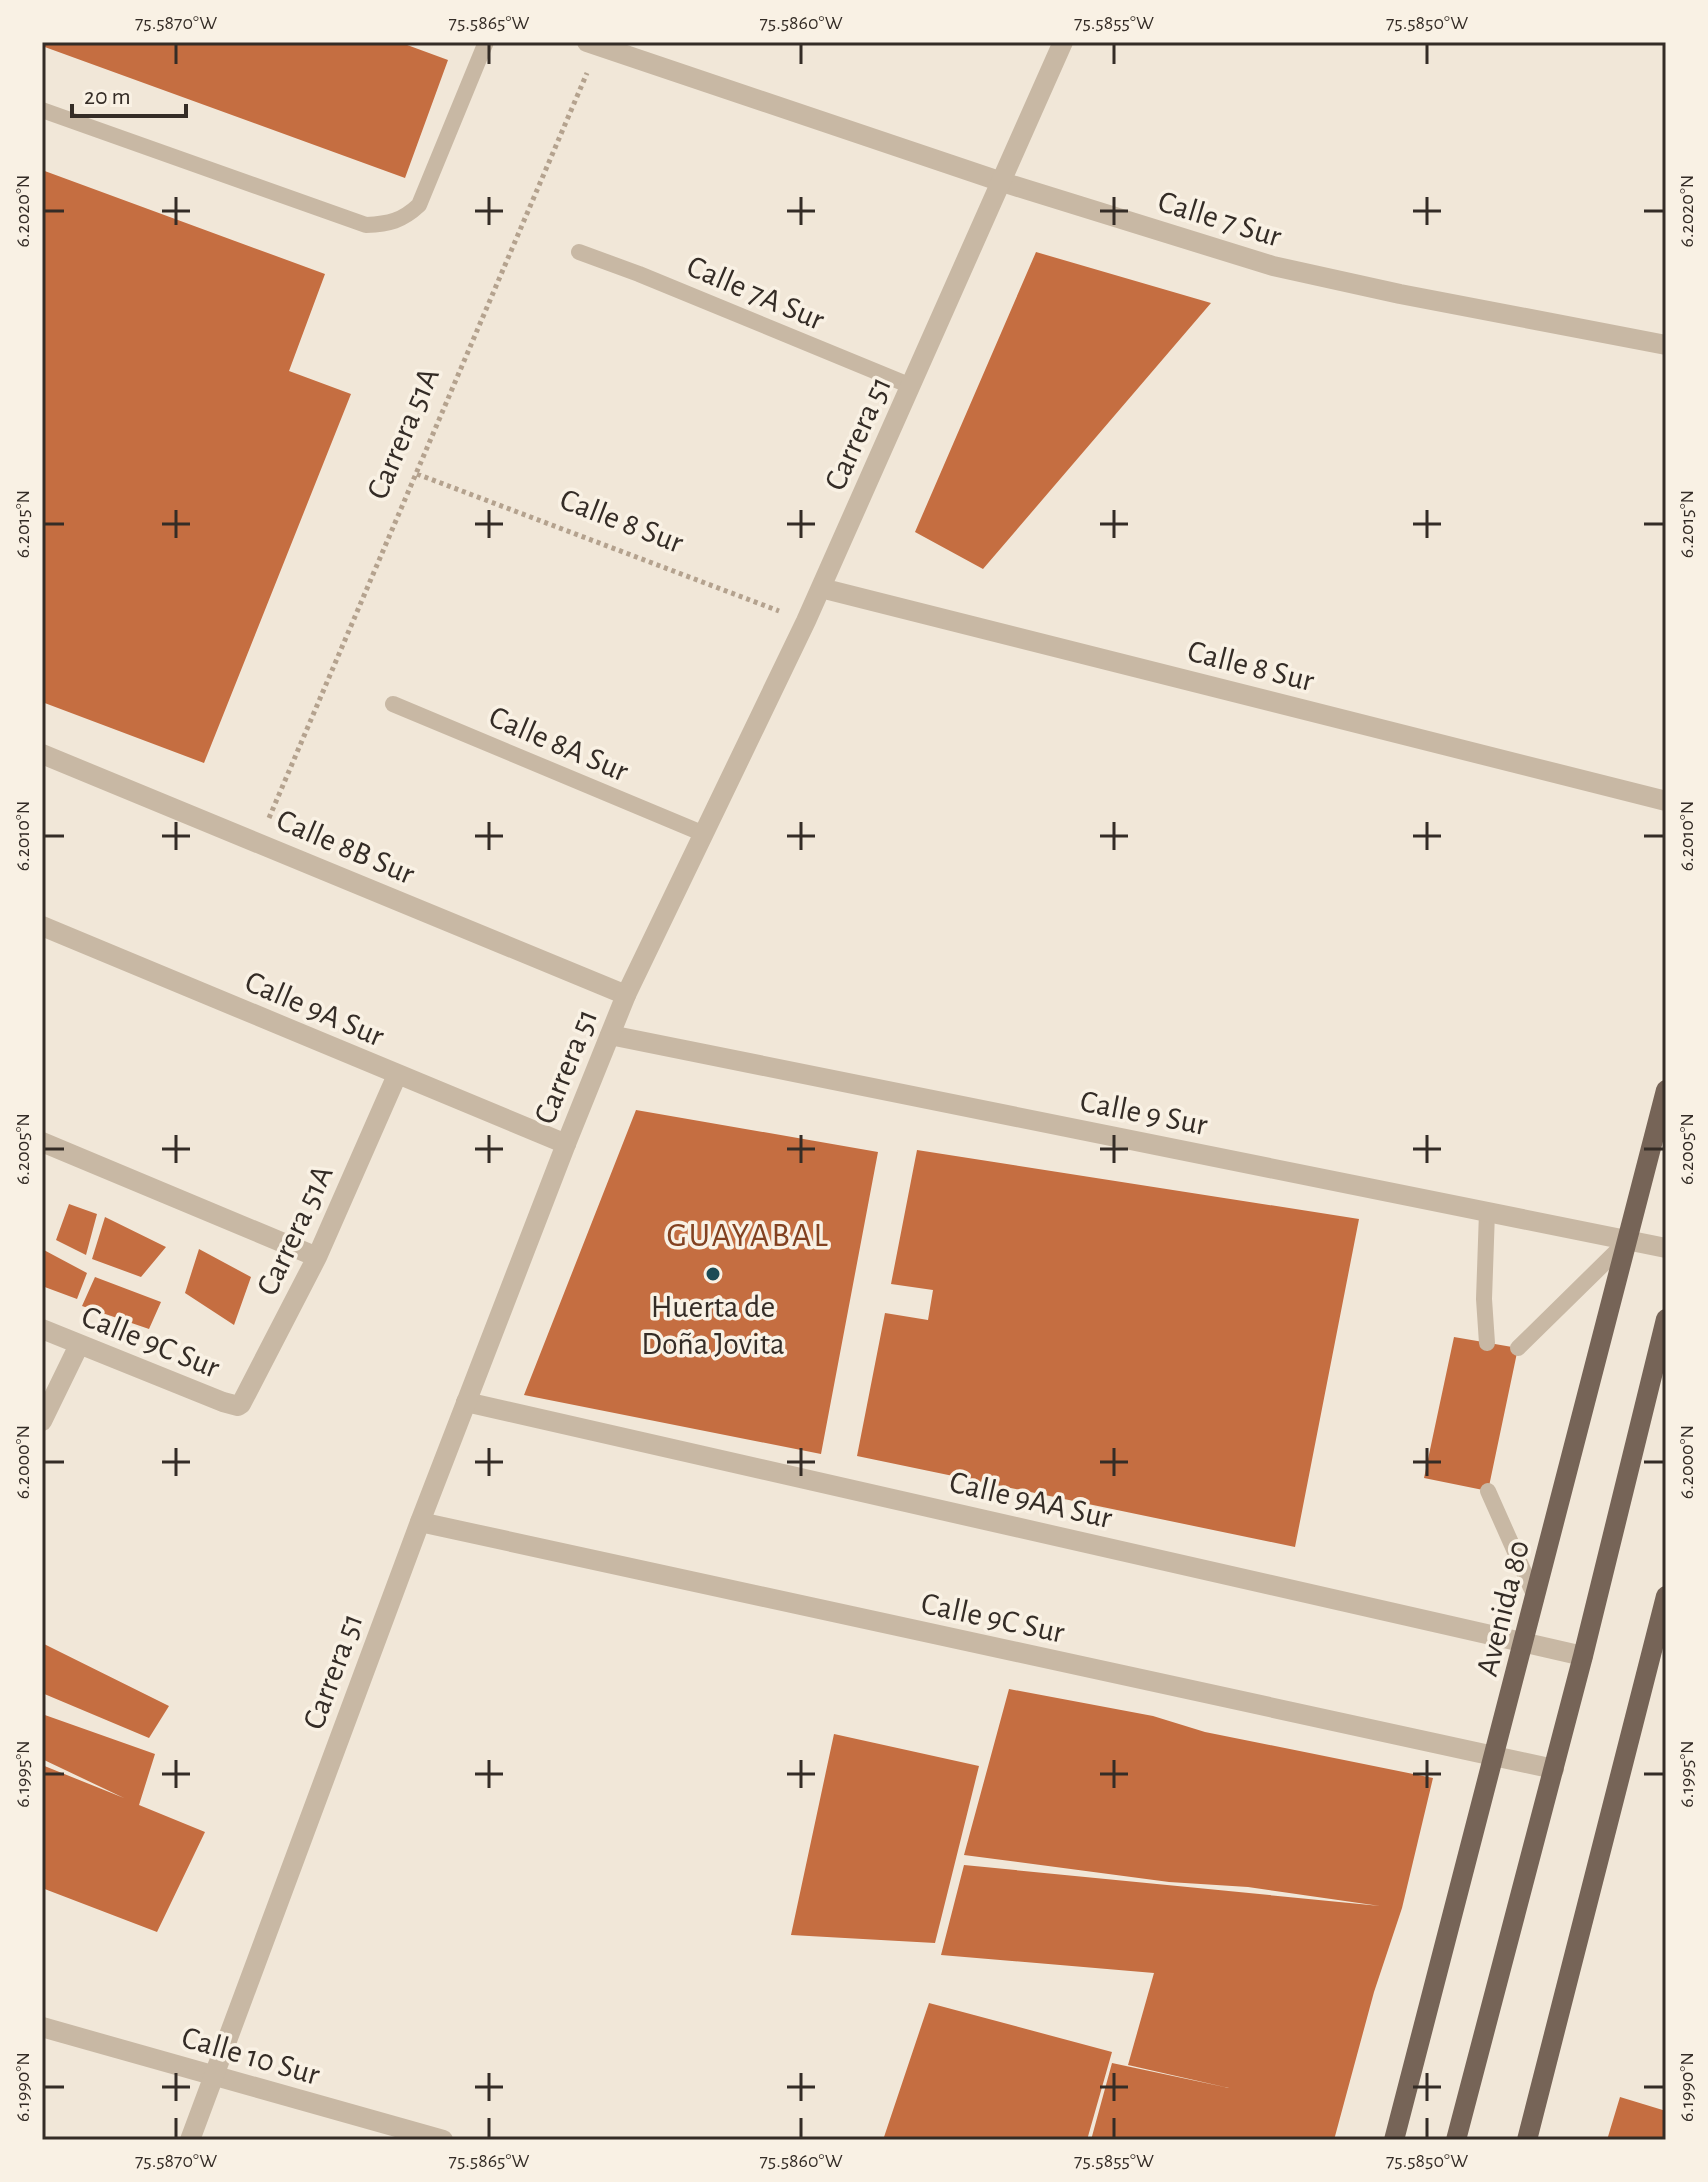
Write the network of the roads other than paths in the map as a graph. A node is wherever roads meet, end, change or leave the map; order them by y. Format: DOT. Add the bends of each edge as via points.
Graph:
graph roads {
  1 [pos="486,42"];
  2 [pos="1063,42"];
  3 [pos="593,44"];
  4 [pos="42,110"];
  5 [pos="1002,182"];
  6 [pos="579,252"];
  7 [pos="1666,345"];
  8 [pos="911,386"];
  9 [pos="821,588"];
  10 [pos="393,704"];
  11 [pos="42,754"];
  12 [pos="1666,801"];
  13 [pos="704,834"];
  14 [pos="42,926"];
  15 [pos="626,995"];
  16 [pos="610,1035"];
  17 [pos="397,1075"];
  18 [pos="1666,1090"];
  19 [pos="42,1142"];
  20 [pos="566,1144"];
  21 [pos="1487,1212"];
  22 [pos="1628,1240"];
  23 [pos="1666,1248"];
  24 [pos="317,1257"];
  25 [pos="1666,1319"];
  26 [pos="42,1329"];
  27 [pos="1487,1343"];
  28 [pos="79,1345"];
  29 [pos="1518,1348"];
  30 [pos="466,1402"];
  31 [pos="238,1406"];
  32 [pos="42,1421"];
  33 [pos="1488,1491"];
  34 [pos="420,1522"];
  35 [pos="1666,1596"];
  36 [pos="1536,1599"];
  37 [pos="1524,1642"];
  38 [pos="1583,1656"];
  39 [pos="1495,1756"];
  40 [pos="1554,1769"];
  41 [pos="42,2027"];
  42 [pos="214,2075"];
  43 [pos="190,2140"];
  44 [pos="443,2140"];
  45 [pos="1394,2140"];
  46 [pos="1456,2140"];
  47 [pos="1527,2140"];
  1 -- 4 [label="lane" via="419,205 392,224 366,225"];
  2 -- 5 [label="street, Carrera 51"];
  3 -- 5 [label="street, Calle 7 Sur"];
  5 -- 7 [label="street, Calle 7 Sur" via="1273,266"];
  5 -- 8 [label="street, Carrera 51"];
  6 -- 8 [label="lane, Calle 7A Sur"];
  8 -- 9 [label="street, Carrera 51"];
  9 -- 12 [label="street, Calle 8 Sur"];
  9 -- 13 [label="street, Carrera 51"];
  10 -- 13 [label="lane, Calle 8A Sur"];
  11 -- 15 [label="street, Calle 8B Sur"];
  13 -- 15 [label="street, Carrera 51"];
  14 -- 17 [label="street, Calle 9A Sur"];
  15 -- 16 [label="street, Carrera 51"];
  16 -- 20 [label="street, Carrera 51"];
  16 -- 21 [label="street, Calle 9 Sur"];
  17 -- 20 [label="street, Calle 9A Sur"];
  17 -- 24 [label="street, Carrera 51A"];
  18 -- 22 [label="main road, Avenida 80"];
  19 -- 24 [label="street"];
  20 -- 30 [label="street, Carrera 51"];
  21 -- 22 [label="street, Calle 9 Sur"];
  21 -- 27 [label="lane"];
  22 -- 23 [label="street, Calle 9 Sur"];
  22 -- 29 [label="lane"];
  22 -- 36 [label="main road, Avenida 80"];
  24 -- 31 [label="street, Carrera 51A"];
  25 -- 38 [label="main road"];
  26 -- 28 [label="street, Calle 9C Sur"];
  28 -- 31 [label="street, Calle 9C Sur"];
  28 -- 32 [label="street"];
  30 -- 34 [label="street, Carrera 51"];
  30 -- 37 [label="street, Calle 9AA Sur"];
  33 -- 36 [label="lane"];
  34 -- 39 [label="street, Calle 9C Sur"];
  34 -- 42 [label="street, Carrera 51"];
  35 -- 47 [label="main road"];
  36 -- 37 [label="main road, Avenida 80"];
  37 -- 38 [label="street, Calle 9AA Sur"];
  37 -- 39 [label="main road, Avenida 80"];
  38 -- 40 [label="main road"];
  39 -- 40 [label="street, Calle 9C Sur"];
  39 -- 45 [label="main road, Avenida 80"];
  40 -- 46 [label="main road"];
  41 -- 42 [label="street, Calle 10 Sur"];
  42 -- 43 [label="street, Carrera 51"];
  42 -- 44 [label="street, Calle 10 Sur"];
}
